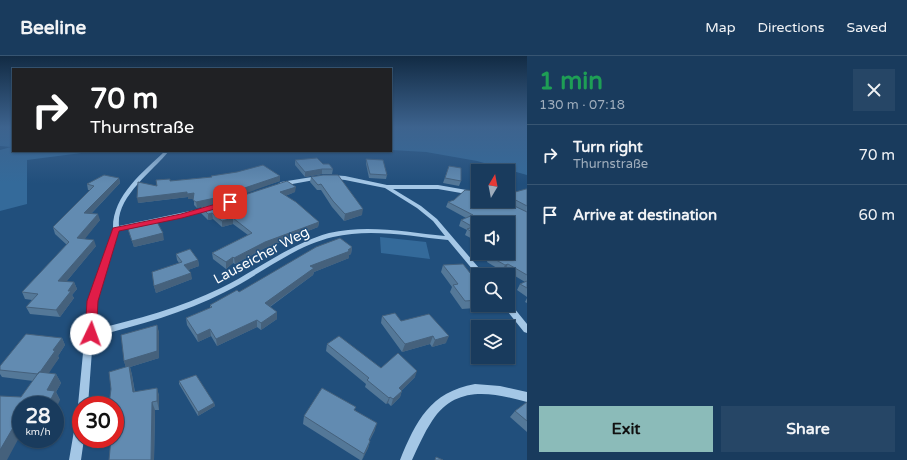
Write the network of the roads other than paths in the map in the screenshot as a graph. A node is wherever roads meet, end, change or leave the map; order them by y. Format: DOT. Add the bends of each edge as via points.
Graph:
graph roads {
  1 [pos="166,152"];
  2 [pos="275,187"];
  3 [pos="387,187"];
  4 [pos="471,193"];
  5 [pos="218,206"];
  6 [pos="116,229"];
  7 [pos="449,238"];
  8 [pos="475,268"];
  9 [pos="513,312"];
  10 [pos="527,330"];
  11 [pos="91,334"];
  12 [pos="84,396"];
  13 [pos="527,396"];
  14 [pos="78,448"];
  15 [pos="76,460"];
  16 [pos="406,460"];
  1 -- 6 [label="street" via="125,197 115,218"];
  2 -- 3 [label="street" via="322,177 345,178"];
  3 -- 4 [label="street" via="438,188"];
  3 -- 7 [label="street" via="435,220"];
  5 -- 6 [label="street"];
  6 -- 11 [label="street" via="92,301"];
  7 -- 8 [label="street"];
  7 -- 11 [label="street, Lauseicher Weg" via="389,233 332,234 301,245 225,290 195,304 145,321"];
  9 -- 10 [label="street"];
  11 -- 12 [label="street"];
  13 -- 16 [label="street" via="492,388 469,388 450,395 430,414"];
  14 -- 15 [label="street"];
}
